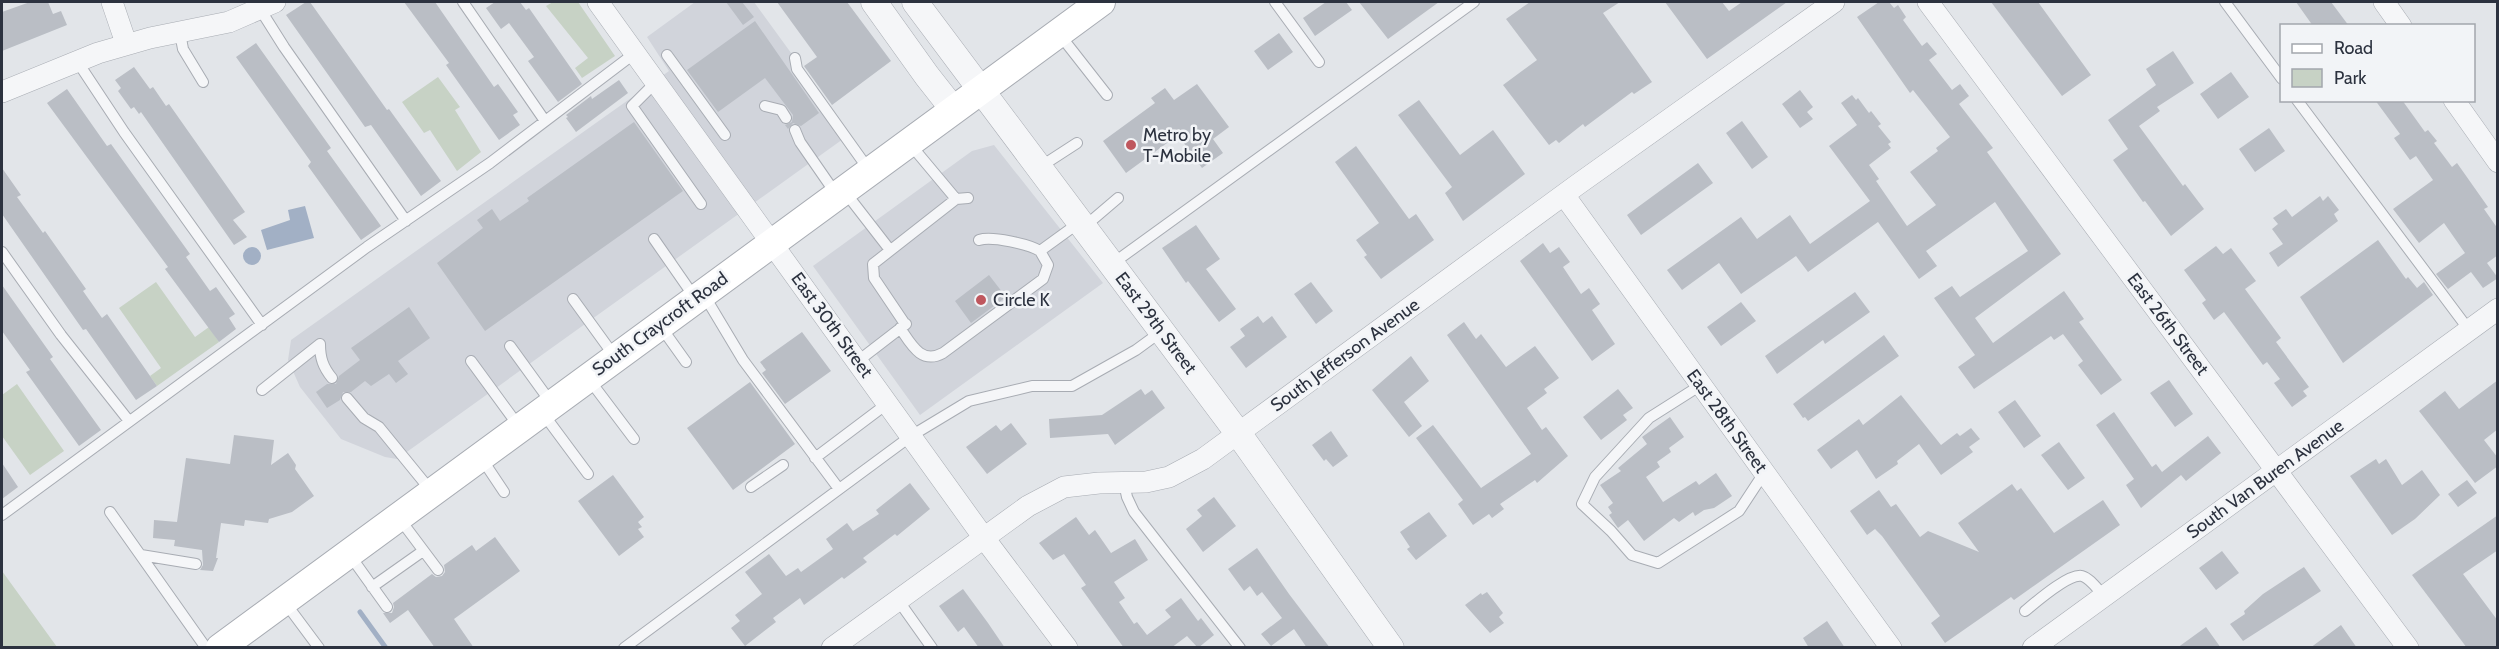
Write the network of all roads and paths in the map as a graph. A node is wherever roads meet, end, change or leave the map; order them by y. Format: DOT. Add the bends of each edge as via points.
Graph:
graph roads {
  1 [pos="112,2"];
  2 [pos="463,2"];
  3 [pos="598,2"];
  4 [pos="874,2"];
  5 [pos="915,2"];
  6 [pos="1101,2"];
  7 [pos="1275,2"];
  8 [pos="1474,2"];
  9 [pos="1834,2"];
  10 [pos="1928,2"];
  11 [pos="2225,2"];
  12 [pos="2384,2"];
  13 [pos="267,5"];
  14 [pos="2400,24"];
  15 [pos="180,33"];
  16 [pos="1058,33"];
  17 [pos="126,44"];
  18 [pos="635,52"];
  19 [pos="667,55"];
  20 [pos="795,58"];
  21 [pos="77,61"];
  22 [pos="1319,62"];
  23 [pos="2280,76"];
  24 [pos="203,82"];
  25 [pos="656,82"];
  26 [pos="980,88"];
  27 [pos="2,92"];
  28 [pos="1107,96"];
  29 [pos="2298,102"];
  30 [pos="2455,102"];
  31 [pos="765,106"];
  32 [pos="953,109"];
  33 [pos="786,118"];
  34 [pos="545,121"];
  35 [pos="795,130"];
  36 [pos="725,135"];
  37 [pos="908,142"];
  38 [pos="1077,143"];
  39 [pos="794,144"];
  40 [pos="2498,162"];
  41 [pos="1039,168"];
  42 [pos="869,170"];
  43 [pos="837,194"];
  44 [pos="1564,195"];
  45 [pos="968,198"];
  46 [pos="1118,198"];
  47 [pos="956,199"];
  48 [pos="701,204"];
  49 [pos="406,221"];
  50 [pos="1082,224"];
  51 [pos="654,239"];
  52 [pos="979,240"];
  53 [pos="772,241"];
  54 [pos="890,250"];
  55 [pos="1041,251"];
  56 [pos="2,252"];
  57 [pos="1112,264"];
  58 [pos="699,296"];
  59 [pos="573,299"];
  60 [pos="2498,309"];
  61 [pos="904,324"];
  62 [pos="262,325"];
  63 [pos="660,325"];
  64 [pos="2469,330"];
  65 [pos="1162,331"];
  66 [pos="510,346"];
  67 [pos="615,358"];
  68 [pos="471,361"];
  69 [pos="858,361"];
  70 [pos="686,362"];
  71 [pos="332,378"];
  72 [pos="587,378"];
  73 [pos="1701,385"];
  74 [pos="262,390"];
  75 [pos="347,398"];
  76 [pos="888,403"];
  77 [pos="538,415"];
  78 [pos="129,421"];
  79 [pos="1238,433"];
  80 [pos="911,436"];
  81 [pos="634,439"];
  82 [pos="480,456"];
  83 [pos="815,458"];
  84 [pos="783,465"];
  85 [pos="2277,470"];
  86 [pos="1764,473"];
  87 [pos="588,474"];
  88 [pos="1124,483"];
  89 [pos="751,487"];
  90 [pos="839,489"];
  91 [pos="504,492"];
  92 [pos="432,493"];
  93 [pos="110,512"];
  94 [pos="2,515"];
  95 [pos="399,518"];
  96 [pos="984,538"];
  97 [pos="423,551"];
  98 [pos="348,553"];
  99 [pos="141,555"];
  100 [pos="196,564"];
  101 [pos="438,570"];
  102 [pos="372,587"];
  103 [pos="2104,596"];
  104 [pos="898,600"];
  105 [pos="283,601"];
  106 [pos="387,607"];
  107 [pos="2025,611"];
  108 [pos="224,645"];
  109 [pos="319,648"];
  110 [pos="624,648"];
  111 [pos="832,648"];
  112 [pos="932,648"];
  113 [pos="1067,648"];
  114 [pos="1240,648"];
  115 [pos="1391,648"];
  116 [pos="1891,648"];
  117 [pos="2033,648"];
  118 [pos="2408,648"];
  1 -- 17 [label="street"];
  2 -- 34 [label="lane"];
  3 -- 18 [label="street, East 30th Street"];
  4 -- 32 [label="street"];
  5 -- 26 [label="street, East 29th Street"];
  6 -- 16 [label="main road, South Craycroft Road"];
  7 -- 22 [label="lane"];
  8 -- 57 [label="lane"];
  9 -- 44 [label="street, South Jefferson Avenue"];
  10 -- 85 [label="street, East 26th Street"];
  11 -- 23 [label="lane"];
  12 -- 14 [label="street"];
  13 -- 15 [label="street" via="229,22"];
  13 -- 49 [label="lane" via="284,47"];
  15 -- 17 [label="street"];
  15 -- 24 [label="lane" via="183,49"];
  16 -- 26 [label="main road, South Craycroft Road"];
  16 -- 28 [label="lane"];
  17 -- 21 [label="street"];
  18 -- 25 [label="street, East 30th Street"];
  18 -- 34 [label="lane"];
  19 -- 36 [label="lane"];
  20 -- 42 [label="lane" via="797,69"];
  21 -- 27 [label="street"];
  21 -- 62 [label="lane"];
  25 -- 48 [label="lane" via="632,106"];
  25 -- 53 [label="street, East 30th Street"];
  26 -- 32 [label="main road, South Craycroft Road"];
  26 -- 41 [label="street, East 29th Street"];
  29 -- 64 [label="lane"];
  30 -- 40 [label="street"];
  31 -- 33 [label="lane" via="781,110"];
  32 -- 37 [label="main road, South Craycroft Road"];
  34 -- 49 [label="lane"];
  35 -- 43 [label="lane"];
  37 -- 42 [label="main road, South Craycroft Road"];
  37 -- 47 [label="lane"];
  38 -- 41 [label="lane"];
  39 -- 43 [label="lane"];
  41 -- 50 [label="street, East 29th Street"];
  42 -- 43 [label="main road, South Craycroft Road"];
  43 -- 53 [label="main road, South Craycroft Road"];
  43 -- 54 [label="lane"];
  44 -- 73 [label="street, East 28th Street"];
  44 -- 79 [label="street, South Jefferson Avenue"];
  45 -- 47 [label="lane"];
  46 -- 50 [label="lane"];
  47 -- 54 [label="lane"];
  49 -- 62 [label="lane"];
  50 -- 55 [label="lane"];
  50 -- 57 [label="street, East 29th Street"];
  51 -- 58 [label="lane"];
  52 -- 55 [label="lane" via="1028,245"];
  53 -- 58 [label="main road, South Craycroft Road"];
  53 -- 69 [label="street, East 30th Street"];
  54 -- 61 [label="lane" via="873,264 874,278"];
  55 -- 61 [label="lane" via="1048,265 1043,279 943,353 927,357 916,352"];
  56 -- 78 [label="lane"];
  57 -- 65 [label="street, East 29th Street"];
  58 -- 63 [label="main road, South Craycroft Road"];
  58 -- 83 [label="lane"];
  59 -- 67 [label="lane"];
  60 -- 64 [label="street, South Van Buren Avenue"];
  61 -- 69 [label="lane"];
  62 -- 78 [label="lane"];
  63 -- 67 [label="main road, South Craycroft Road"];
  63 -- 70 [label="lane"];
  64 -- 85 [label="street, South Van Buren Avenue"];
  65 -- 79 [label="street, East 29th Street"];
  65 -- 80 [label="lane" via="1072,386 1032,386 969,401"];
  66 -- 77 [label="lane"];
  67 -- 72 [label="main road, South Craycroft Road"];
  68 -- 77 [label="lane"];
  69 -- 76 [label="street, East 30th Street"];
  71 -- 74 [label="lane" via="320,357 321,344"];
  72 -- 77 [label="main road, South Craycroft Road"];
  72 -- 81 [label="lane"];
  73 -- 86 [label="street, East 28th Street"];
  73 -- 86 [label="lane" via="1649,418 1595,477 1582,504 1632,555 1658,563 1739,511"];
  75 -- 92 [label="lane" via="364,418 379,427"];
  76 -- 80 [label="street, East 30th Street"];
  76 -- 83 [label="lane"];
  77 -- 82 [label="main road, South Craycroft Road"];
  77 -- 87 [label="lane"];
  78 -- 94 [label="lane"];
  79 -- 88 [label="street, South Jefferson Avenue" via="1203,459 1169,477"];
  79 -- 115 [label="street, East 29th Street"];
  80 -- 90 [label="lane"];
  80 -- 96 [label="street, East 30th Street"];
  82 -- 91 [label="lane"];
  82 -- 92 [label="main road, South Craycroft Road"];
  83 -- 90 [label="lane"];
  84 -- 89 [label="lane"];
  85 -- 103 [label="street, South Van Buren Avenue"];
  85 -- 118 [label="street, East 26th Street"];
  86 -- 116 [label="street, East 28th Street"];
  88 -- 96 [label="street, South Jefferson Avenue" via="1064,487 1028,506"];
  88 -- 114 [label="lane" via="1134,512"];
  90 -- 110 [label="lane"];
  92 -- 95 [label="main road, South Craycroft Road"];
  93 -- 99 [label="lane"];
  95 -- 97 [label="lane"];
  95 -- 98 [label="main road, South Craycroft Road"];
  96 -- 104 [label="street, South Jefferson Avenue"];
  96 -- 113 [label="street, East 30th Street"];
  97 -- 101 [label="lane"];
  97 -- 102 [label="lane"];
  98 -- 102 [label="lane"];
  98 -- 105 [label="main road, South Craycroft Road"];
  99 -- 100 [label="lane"];
  99 -- 108 [label="lane"];
  102 -- 106 [label="lane"];
  103 -- 107 [label="lane" via="2080,576 2070,578"];
  103 -- 117 [label="street, South Van Buren Avenue"];
  104 -- 111 [label="street, South Jefferson Avenue"];
  104 -- 112 [label="lane"];
  105 -- 108 [label="main road, South Craycroft Road"];
  105 -- 109 [label="lane"];
}
